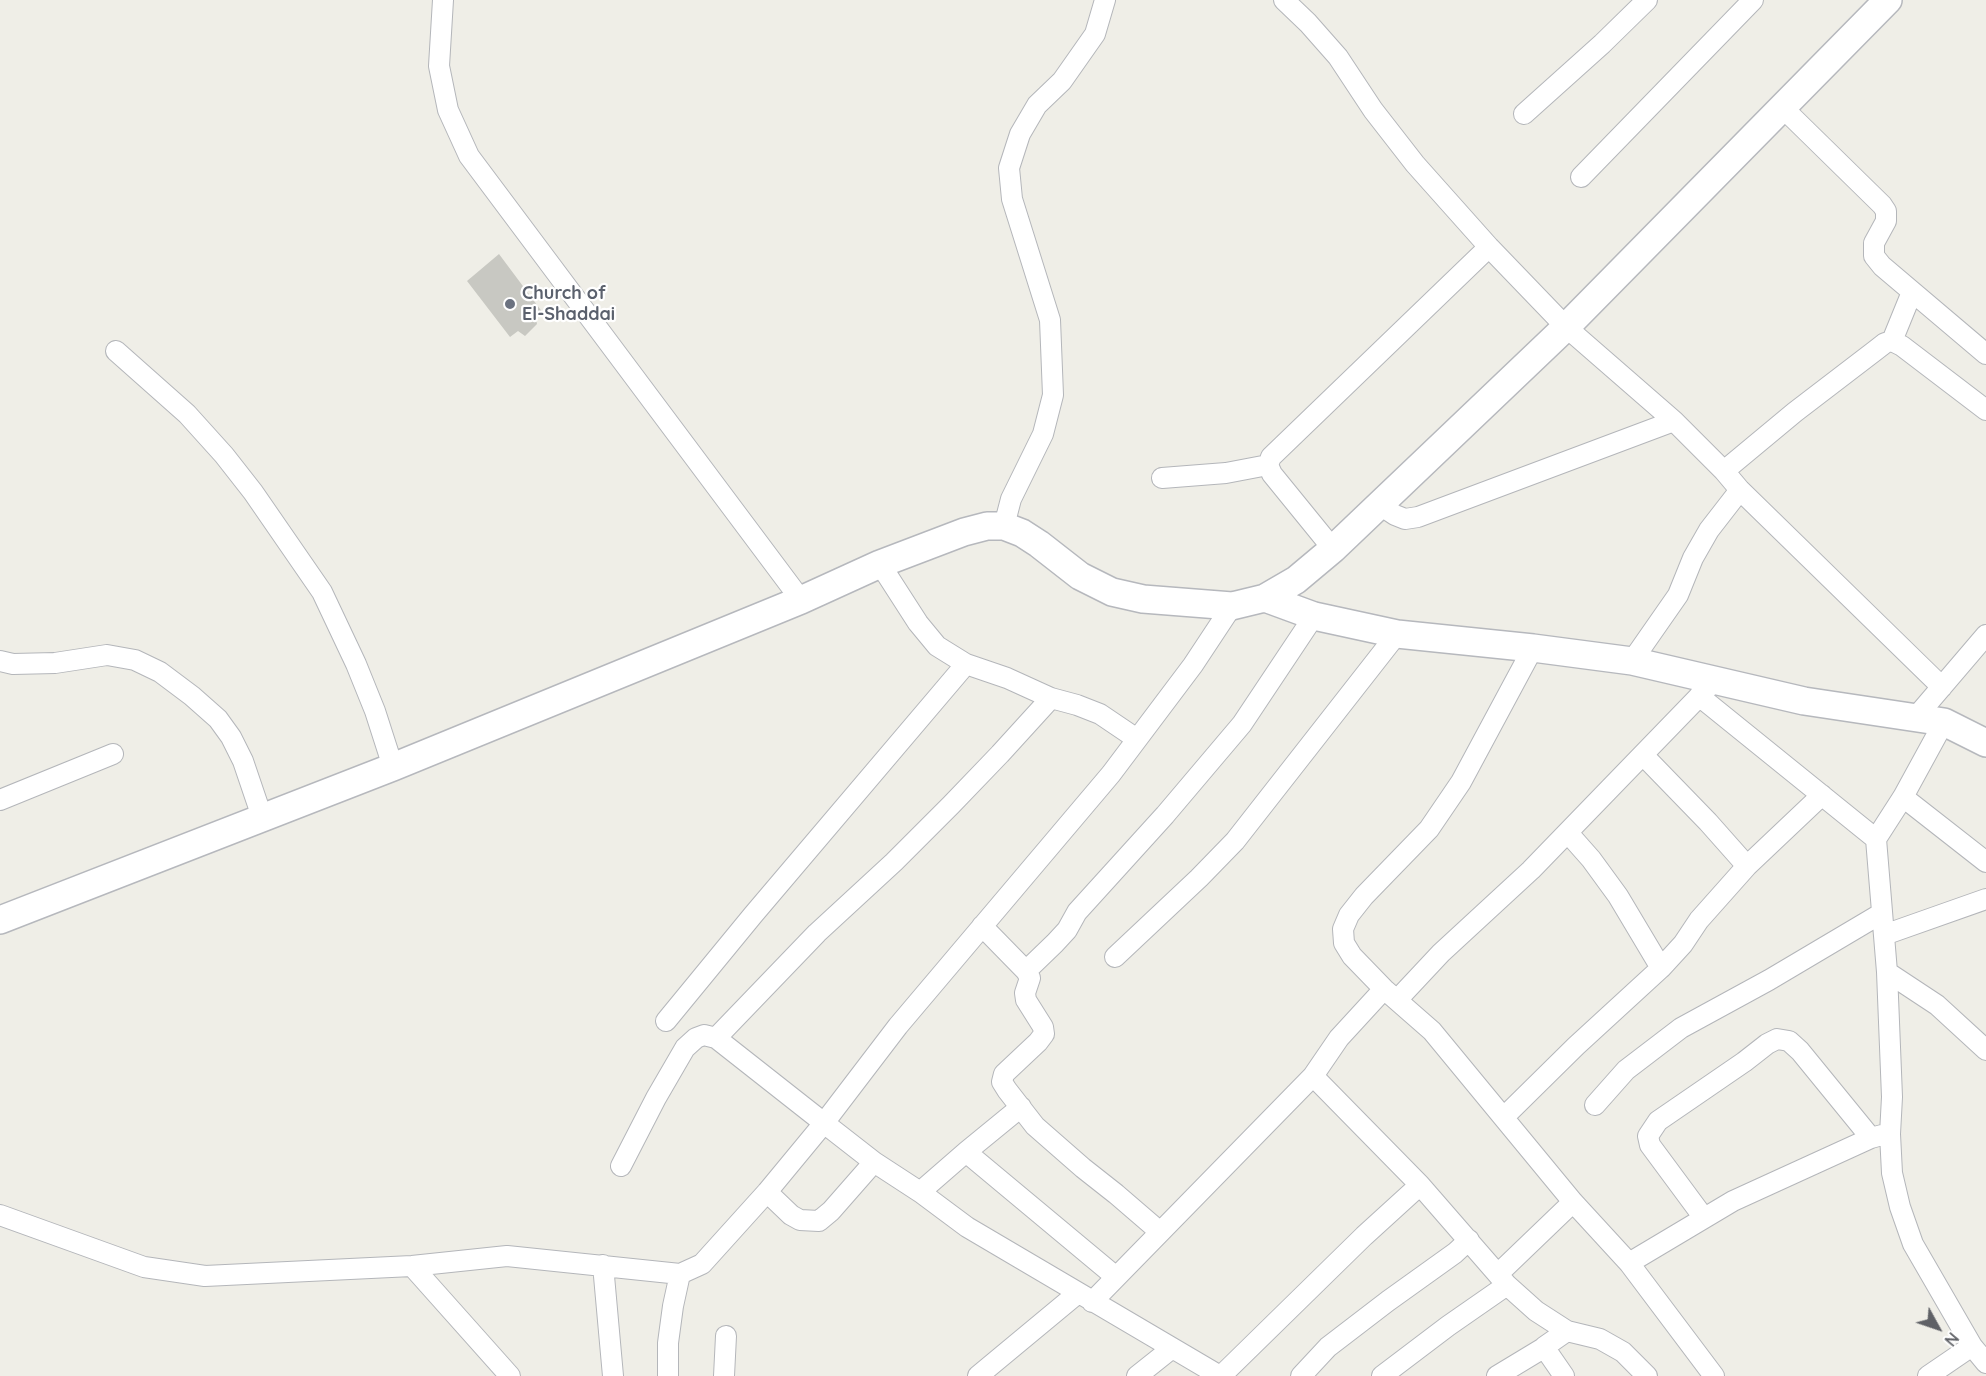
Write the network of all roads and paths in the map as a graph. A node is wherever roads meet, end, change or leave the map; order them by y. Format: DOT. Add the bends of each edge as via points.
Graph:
graph roads {
  1 [pos="443,0"];
  2 [pos="1105,0"];
  3 [pos="1284,0"];
  4 [pos="1647,0"];
  5 [pos="1753,0"];
  6 [pos="1888,0"];
  7 [pos="1782,107"];
  8 [pos="1524,114"];
  9 [pos="1581,177"];
  10 [pos="1489,247"];
  11 [pos="1912,292"];
  12 [pos="1566,327"];
  13 [pos="1892,341"];
  14 [pos="116,351"];
  15 [pos="1986,354"];
  16 [pos="1986,410"];
  17 [pos="1674,421"];
  18 [pos="1268,465"];
  19 [pos="1724,471"];
  20 [pos="1162,478"];
  21 [pos="1740,490"];
  22 [pos="1380,505"];
  23 [pos="1004,525"];
  24 [pos="1334,549"];
  25 [pos="880,564"];
  26 [pos="1265,598"];
  27 [pos="801,600"];
  28 [pos="1232,606"];
  29 [pos="1314,616"];
  30 [pos="1397,634"];
  31 [pos="1986,635"];
  32 [pos="1533,648"];
  33 [pos="0,661"];
  34 [pos="1632,661"];
  35 [pos="966,664"];
  36 [pos="1942,687"];
  37 [pos="1707,688"];
  38 [pos="1052,698"];
  39 [pos="1916,717"];
  40 [pos="1944,722"];
  41 [pos="1137,739"];
  42 [pos="1986,743"];
  43 [pos="113,754"];
  44 [pos="1643,755"];
  45 [pos="393,767"];
  46 [pos="1822,795"];
  47 [pos="1903,797"];
  48 [pos="0,800"];
  49 [pos="262,817"];
  50 [pos="1568,833"];
  51 [pos="1876,839"];
  52 [pos="1986,862"];
  53 [pos="1747,866"];
  54 [pos="1986,899"];
  55 [pos="1882,913"];
  56 [pos="0,920"];
  57 [pos="982,926"];
  58 [pos="1884,935"];
  59 [pos="1115,957"];
  60 [pos="1661,968"];
  61 [pos="1026,971"];
  62 [pos="1887,972"];
  63 [pos="1390,995"];
  64 [pos="666,1020"];
  65 [pos="716,1038"];
  66 [pos="1986,1050"];
  67 [pos="1313,1076"];
  68 [pos="1594,1105"];
  69 [pos="1021,1107"];
  70 [pos="1504,1117"];
  71 [pos="824,1123"];
  72 [pos="1881,1136"];
  73 [pos="966,1152"];
  74 [pos="874,1162"];
  75 [pos="621,1166"];
  76 [pos="1420,1185"];
  77 [pos="767,1192"];
  78 [pos="920,1192"];
  79 [pos="1573,1202"];
  80 [pos="0,1215"];
  81 [pos="1704,1218"];
  82 [pos="1160,1231"];
  83 [pos="1469,1240"];
  84 [pos="1629,1263"];
  85 [pos="603,1265"];
  86 [pos="412,1266"];
  87 [pos="681,1274"];
  88 [pos="1116,1277"];
  89 [pos="1503,1279"];
  90 [pos="1085,1297"];
  91 [pos="1567,1331"];
  92 [pos="726,1336"];
  93 [pos="1545,1347"];
  94 [pos="1171,1349"];
  95 [pos="1981,1353"];
  96 [pos="510,1376"];
  97 [pos="614,1376"];
  98 [pos="668,1376"];
  99 [pos="724,1376"];
  100 [pos="978,1376"];
  101 [pos="1137,1376"];
  102 [pos="1221,1376"];
  103 [pos="1301,1376"];
  104 [pos="1382,1376"];
  105 [pos="1497,1376"];
  106 [pos="1564,1376"];
  107 [pos="1647,1376"];
  108 [pos="1714,1376"];
  109 [pos="1928,1376"];
  1 -- 27 [label="street" via="439,66 448,111 469,156"];
  2 -- 23 [label="street" via="1095,34 1062,81 1037,105 1020,134 1009,168 1012,199 1050,320 1053,396 1043,434 1011,499"];
  3 -- 10 [label="street" via="1338,57 1415,164"];
  4 -- 8 [label="street"];
  5 -- 9 [label="street"];
  6 -- 7 [label="street"];
  7 -- 11 [label="street" via="1882,205 1886,221 1874,243 1874,256"];
  7 -- 12 [label="street"];
  10 -- 12 [label="street"];
  10 -- 18 [label="street" via="1276,450"];
  11 -- 13 [label="street"];
  11 -- 15 [label="street"];
  12 -- 17 [label="street"];
  12 -- 22 [label="street"];
  13 -- 16 [label="street"];
  13 -- 19 [label="street" via="1795,412"];
  14 -- 45 [label="street" via="187,414 224,455 322,592 356,664"];
  17 -- 19 [label="street"];
  17 -- 22 [label="street" via="1418,517 1405,519"];
  18 -- 20 [label="street"];
  18 -- 24 [label="street"];
  19 -- 21 [label="street"];
  21 -- 34 [label="street" via="1708,530 1678,595"];
  21 -- 36 [label="street"];
  22 -- 24 [label="street"];
  23 -- 25 [label="street" via="964,532"];
  23 -- 28 [label="street" via="1039,544 1080,576 1112,592 1143,599"];
  24 -- 26 [label="street" via="1296,580"];
  25 -- 27 [label="street"];
  25 -- 35 [label="street" via="937,646"];
  26 -- 28 [label="street"];
  26 -- 29 [label="street"];
  27 -- 45 [label="street"];
  28 -- 41 [label="street"];
  29 -- 30 [label="street"];
  29 -- 61 [label="street" via="1242,724 1077,912 1061,937"];
  30 -- 32 [label="street"];
  30 -- 59 [label="street" via="1235,841"];
  31 -- 36 [label="street"];
  32 -- 34 [label="street"];
  32 -- 63 [label="street" via="1461,782 1429,829 1349,915 1344,943"];
  33 -- 49 [label="street" via="55,663 107,655 135,660 160,672 218,719 231,737"];
  34 -- 37 [label="street"];
  35 -- 38 [label="street"];
  35 -- 64 [label="street"];
  36 -- 39 [label="street"];
  37 -- 39 [label="street"];
  37 -- 44 [label="street"];
  37 -- 46 [label="street"];
  38 -- 41 [label="street" via="1100,714"];
  38 -- 65 [label="street"];
  39 -- 40 [label="street"];
  40 -- 42 [label="street"];
  40 -- 47 [label="street"];
  41 -- 57 [label="street"];
  43 -- 48 [label="street"];
  44 -- 50 [label="street"];
  44 -- 53 [label="street"];
  45 -- 49 [label="street"];
  46 -- 51 [label="street"];
  46 -- 53 [label="street"];
  47 -- 51 [label="street"];
  47 -- 52 [label="street"];
  49 -- 56 [label="street"];
  50 -- 60 [label="street" via="1618,896"];
  50 -- 63 [label="street" via="1441,953"];
  51 -- 55 [label="street"];
  53 -- 60 [label="street"];
  54 -- 58 [label="street"];
  55 -- 58 [label="street"];
  55 -- 68 [label="street" via="1681,1028 1626,1070"];
  57 -- 61 [label="street"];
  57 -- 71 [label="street"];
  58 -- 62 [label="street"];
  60 -- 70 [label="street"];
  61 -- 69 [label="street" via="1030,978 1026,1000 1044,1034 1004,1074 1002,1082"];
  62 -- 66 [label="street" via="1937,1005"];
  62 -- 72 [label="street" via="1892,1097"];
  63 -- 67 [label="street" via="1339,1038"];
  63 -- 70 [label="street" via="1432,1031"];
  65 -- 71 [label="street"];
  65 -- 75 [label="street" via="704,1035 685,1048"];
  67 -- 76 [label="street"];
  67 -- 82 [label="street"];
  69 -- 73 [label="street"];
  69 -- 82 [label="street" via="1035,1126"];
  70 -- 79 [label="street"];
  71 -- 74 [label="street"];
  71 -- 77 [label="street"];
  72 -- 81 [label="street"];
  72 -- 81 [label="street" via="1800,1051 1789,1041 1777,1039 1658,1121 1648,1136 1650,1145"];
  72 -- 95 [label="street" via="1913,1244"];
  73 -- 78 [label="street"];
  73 -- 88 [label="street"];
  74 -- 77 [label="street" via="819,1221 800,1220 791,1215"];
  74 -- 78 [label="street"];
  76 -- 83 [label="street"];
  76 -- 102 [label="street"];
  77 -- 87 [label="street" via="702,1264"];
  78 -- 90 [label="street" via="967,1227"];
  79 -- 84 [label="street"];
  79 -- 89 [label="street"];
  80 -- 86 [label="street" via="144,1267 205,1276"];
  81 -- 84 [label="street"];
  82 -- 88 [label="street"];
  83 -- 89 [label="street"];
  83 -- 103 [label="street" via="1329,1347"];
  84 -- 108 [label="street"];
  85 -- 86 [label="street" via="507,1256"];
  85 -- 87 [label="street"];
  85 -- 97 [label="street"];
  86 -- 96 [label="street"];
  87 -- 98 [label="street" via="668,1344"];
  88 -- 90 [label="street"];
  89 -- 91 [label="street" via="1536,1311"];
  89 -- 104 [label="street"];
  90 -- 94 [label="street"];
  90 -- 100 [label="street"];
  91 -- 93 [label="street"];
  91 -- 107 [label="street" via="1600,1339 1623,1352"];
  92 -- 99 [label="street"];
  93 -- 105 [label="street"];
  93 -- 106 [label="street"];
  94 -- 101 [label="street"];
  94 -- 102 [label="street"];
  95 -- 109 [label="street"];
}
